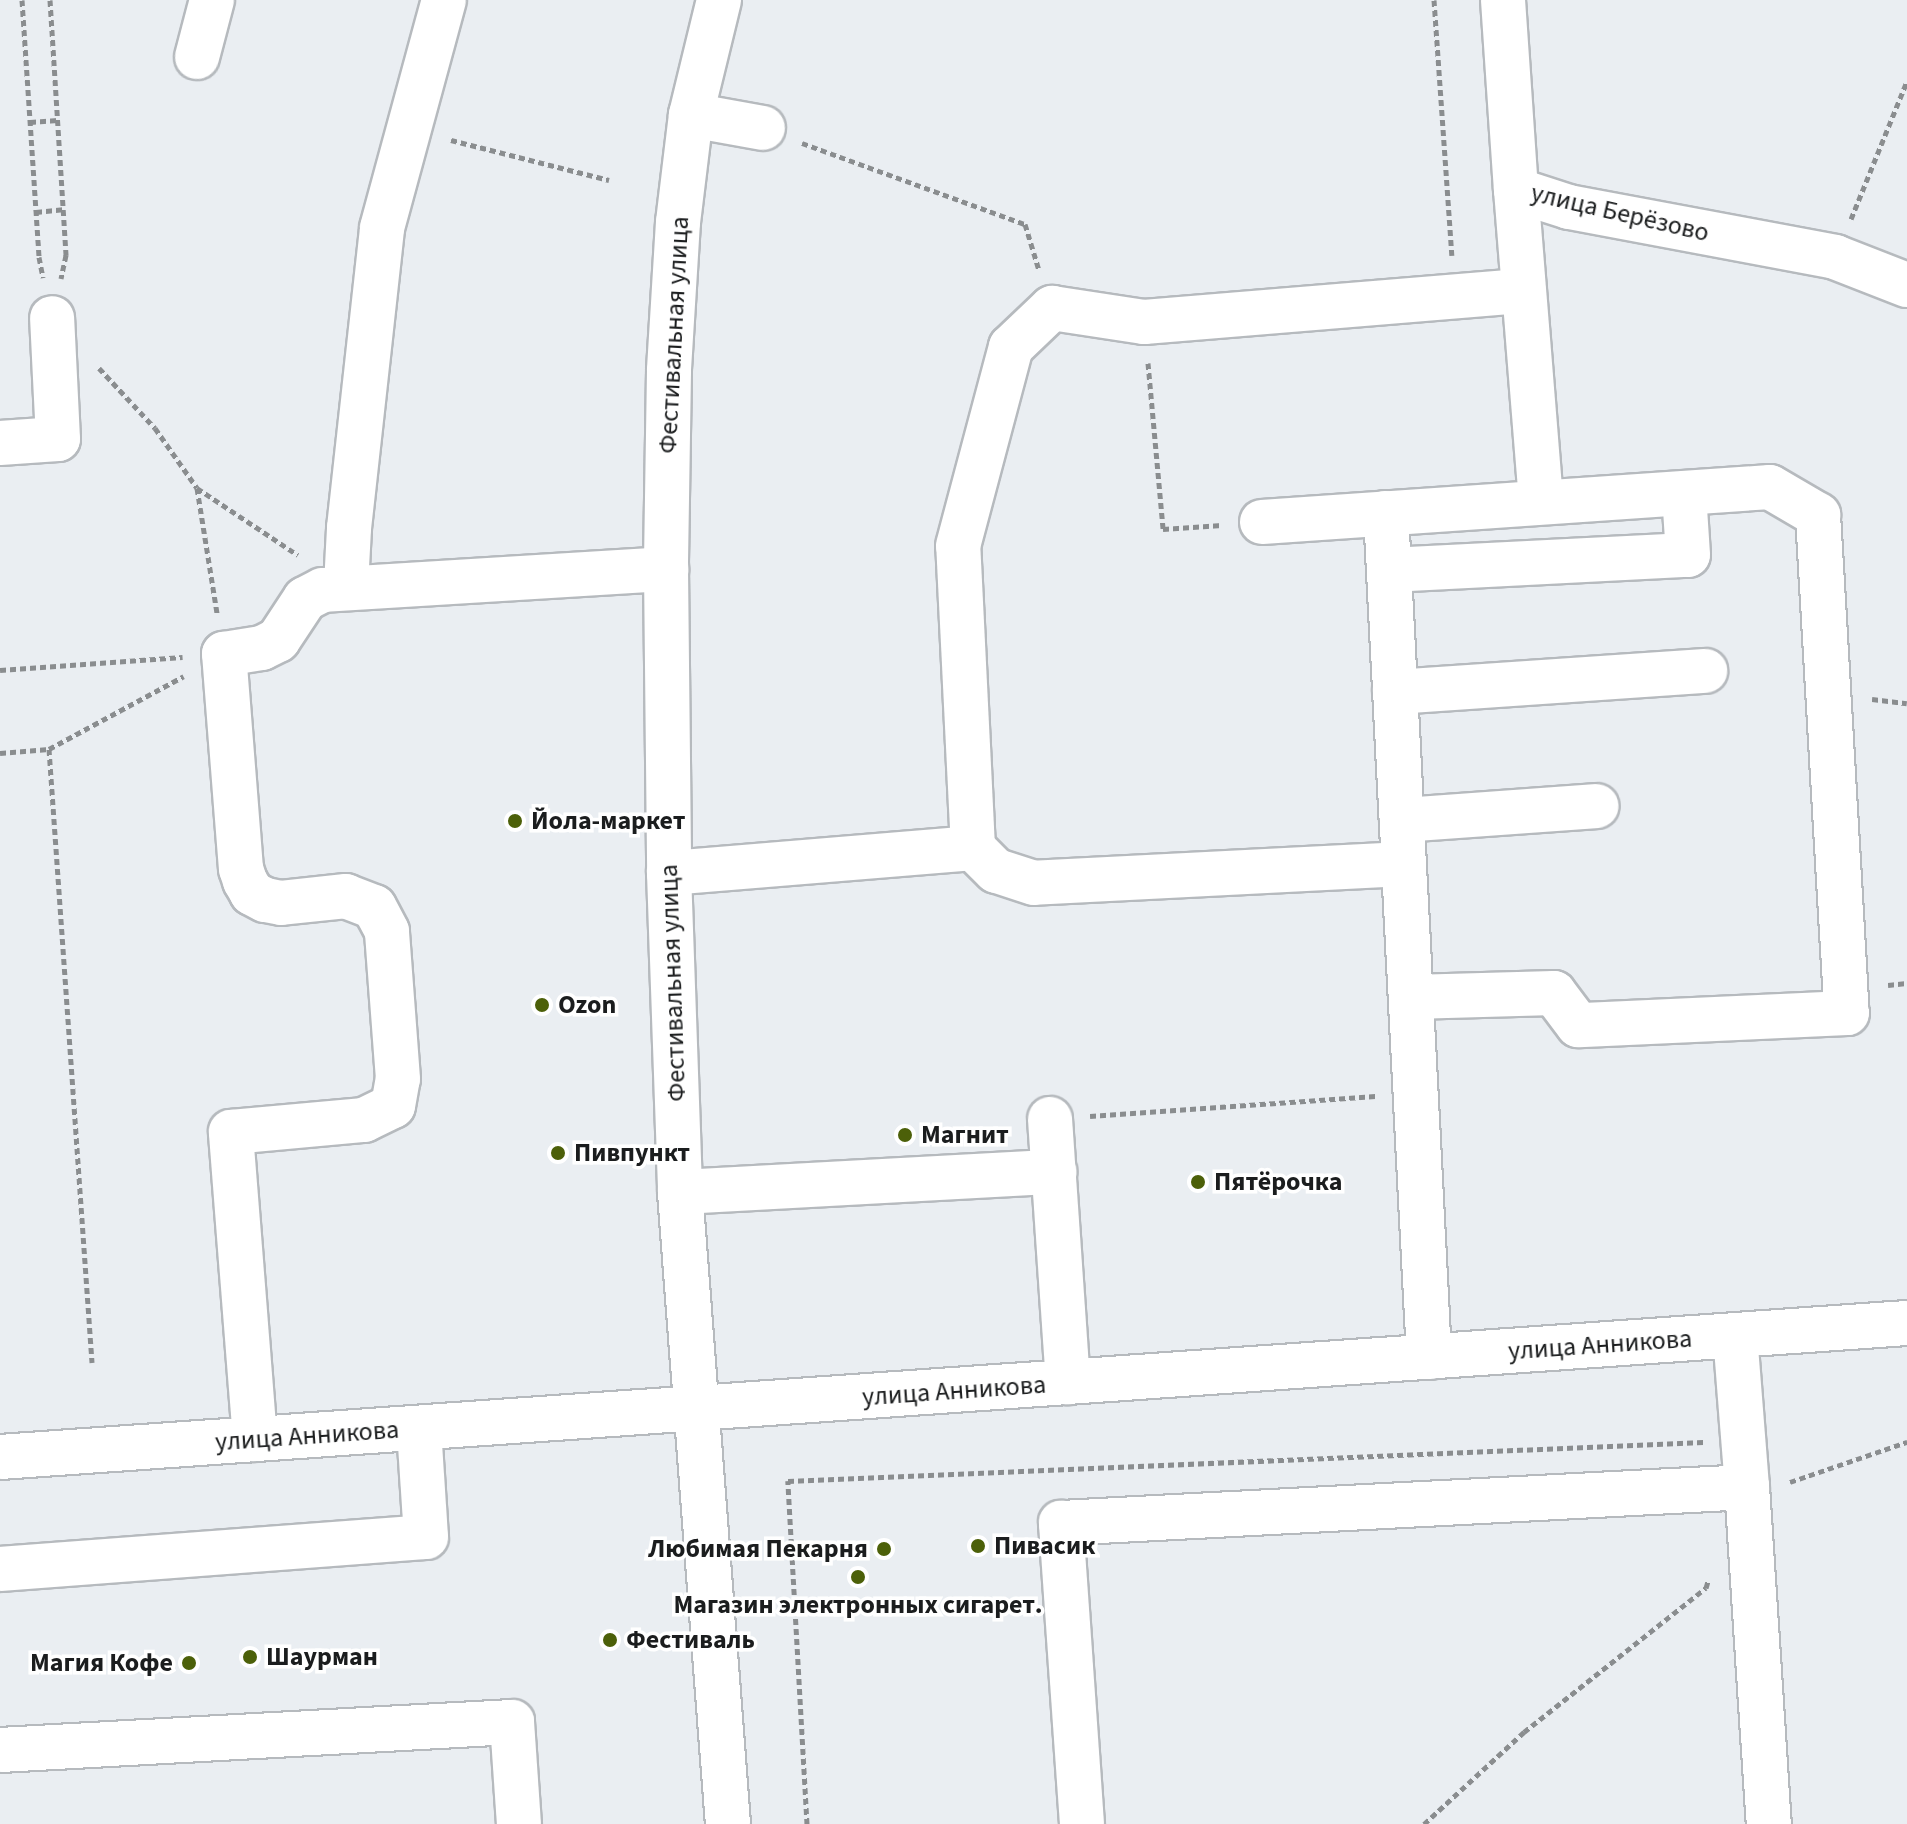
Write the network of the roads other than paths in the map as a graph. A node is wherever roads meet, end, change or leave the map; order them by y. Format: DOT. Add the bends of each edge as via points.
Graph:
graph roads {
  1 [pos="212,0"];
  2 [pos="444,0"];
  3 [pos="719,0"];
  4 [pos="1503,0"];
  5 [pos="197,57"];
  6 [pos="691,115"];
  7 [pos="763,128"];
  8 [pos="1516,190"];
  9 [pos="1907,285"];
  10 [pos="1524,291"];
  11 [pos="52,318"];
  12 [pos="0,443"];
  13 [pos="1684,493"];
  14 [pos="1541,502"];
  15 [pos="1386,513"];
  16 [pos="1262,522"];
  17 [pos="666,569"];
  18 [pos="1389,570"];
  19 [pos="346,586"];
  20 [pos="1705,671"];
  21 [pos="1395,692"];
  22 [pos="1596,806"];
  23 [pos="1402,820"];
  24 [pos="973,848"];
  25 [pos="1404,864"];
  26 [pos="669,873"];
  27 [pos="1411,997"];
  28 [pos="1050,1119"];
  29 [pos="1054,1172"];
  30 [pos="680,1192"];
  31 [pos="1907,1323"];
  32 [pos="1735,1335"];
  33 [pos="1429,1357"];
  34 [pos="1068,1382"];
  35 [pos="695,1409"];
  36 [pos="419,1428"];
  37 [pos="255,1439"];
  38 [pos="0,1457"];
  39 [pos="1747,1487"];
  40 [pos="0,1569"];
  41 [pos="0,1750"];
  42 [pos="519,1824"];
  43 [pos="728,1824"];
  44 [pos="1082,1824"];
  45 [pos="1769,1824"];
  1 -- 5 [label="street"];
  2 -- 19 [label="street" via="382,228"];
  3 -- 6 [label="street, Фестивальная улица"];
  4 -- 8 [label="street, улица Берёзово"];
  6 -- 7 [label="street"];
  6 -- 17 [label="street, Фестивальная улица" via="670,356"];
  8 -- 9 [label="street, улица Берёзово" via="1569,207 1835,257"];
  8 -- 10 [label="street"];
  10 -- 14 [label="street"];
  10 -- 24 [label="street" via="1144,322 1052,308 1011,347 958,546"];
  11 -- 12 [label="street" via="58,439"];
  13 -- 14 [label="street"];
  13 -- 18 [label="street" via="1688,555"];
  13 -- 27 [label="street" via="1770,487 1818,515 1847,1013 1578,1025 1554,993"];
  14 -- 15 [label="street"];
  15 -- 16 [label="street"];
  15 -- 18 [label="street"];
  17 -- 19 [label="street"];
  17 -- 26 [label="street, Фестивальная улица"];
  18 -- 21 [label="street"];
  19 -- 37 [label="street" via="305,599 278,640 224,654 245,881 265,900 346,896 374,907 387,931 398,1079 393,1106 364,1120 231,1132"];
  20 -- 21 [label="street"];
  21 -- 23 [label="street"];
  22 -- 23 [label="street"];
  23 -- 25 [label="street"];
  24 -- 25 [label="street" via="996,871 1034,883"];
  24 -- 26 [label="street"];
  25 -- 27 [label="street"];
  26 -- 30 [label="street, Фестивальная улица"];
  27 -- 33 [label="street"];
  28 -- 29 [label="street"];
  29 -- 30 [label="street"];
  29 -- 34 [label="street"];
  30 -- 35 [label="street, Фестивальная улица"];
  31 -- 32 [label="street, улица Анникова"];
  32 -- 33 [label="street, улица Анникова"];
  32 -- 39 [label="street"];
  33 -- 34 [label="street, улица Анникова"];
  34 -- 35 [label="street, улица Анникова"];
  35 -- 36 [label="street, улица Анникова"];
  35 -- 43 [label="street, Фестивальная улица"];
  36 -- 37 [label="street, улица Анникова"];
  36 -- 40 [label="street" via="426,1537"];
  37 -- 38 [label="street, улица Анникова"];
  39 -- 44 [label="street" via="1061,1523"];
  39 -- 45 [label="street"];
  41 -- 42 [label="street" via="512,1722"];
}
